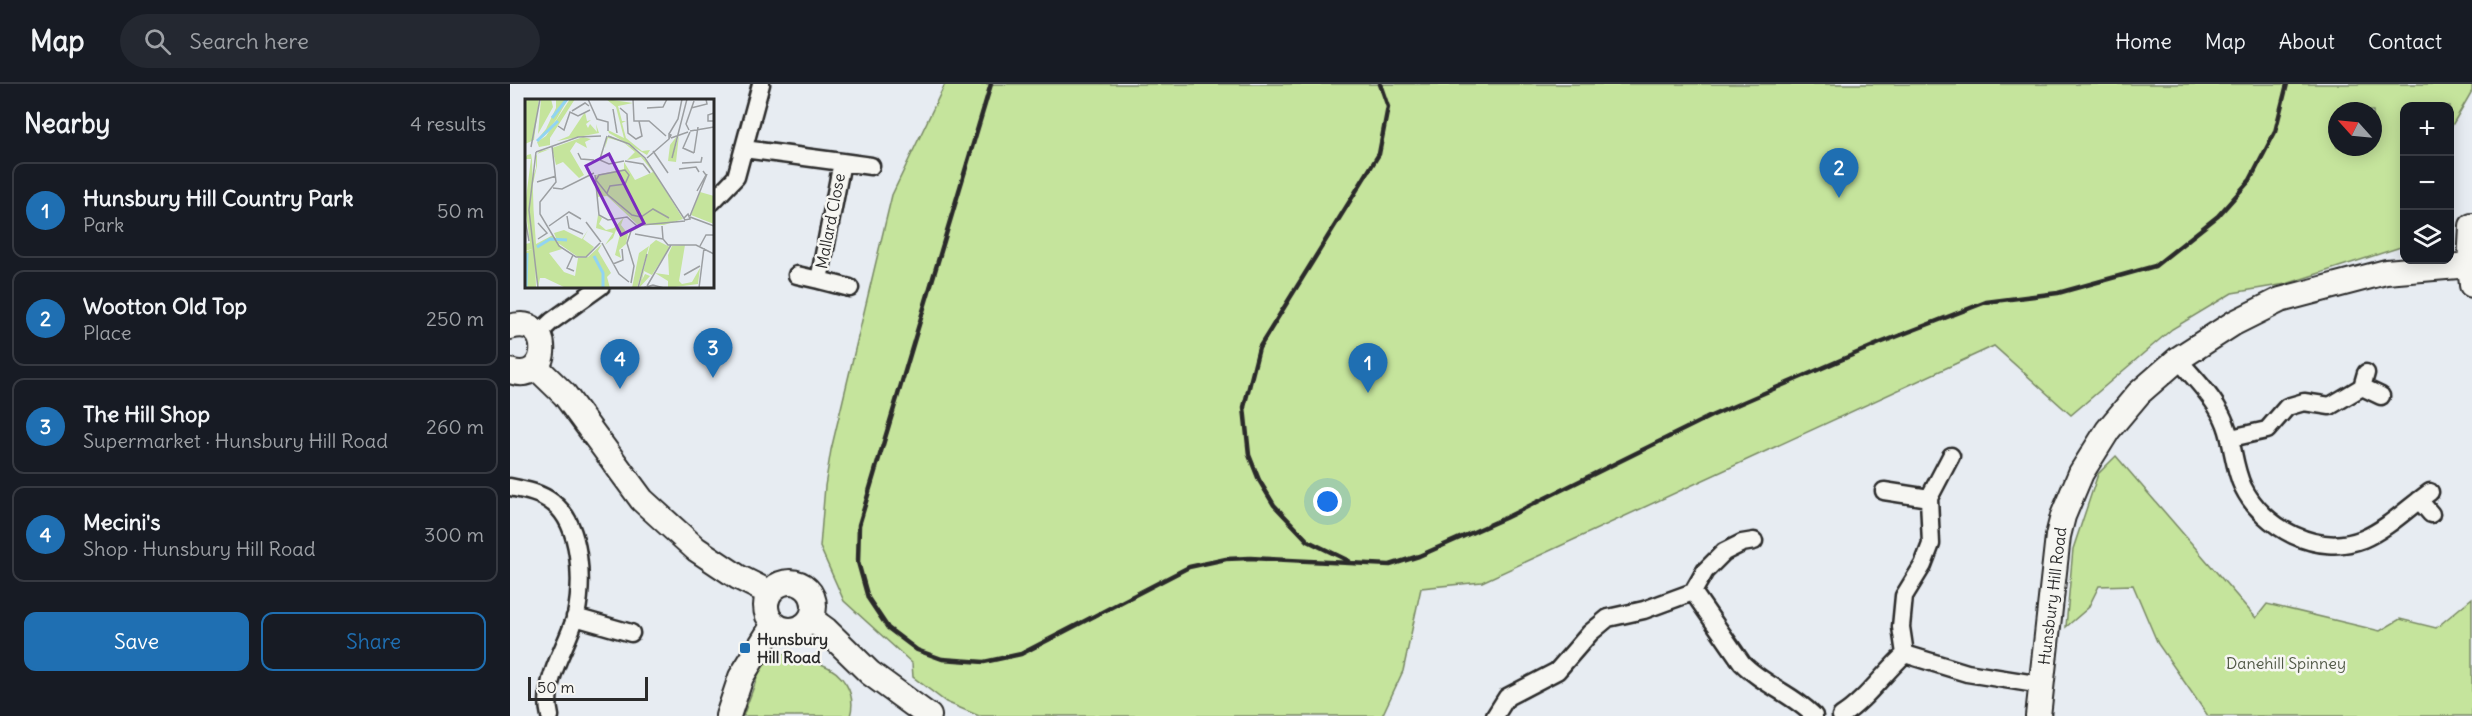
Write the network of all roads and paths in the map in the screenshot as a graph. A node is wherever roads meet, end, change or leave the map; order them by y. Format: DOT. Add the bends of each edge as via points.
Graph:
graph roads {
  1 [pos="761,84"];
  2 [pos="744,148"];
  3 [pos="842,162"];
  4 [pos="871,166"];
  5 [pos="714,200"];
  6 [pos="2472,226"];
  7 [pos="797,275"];
  8 [pos="2471,275"];
  9 [pos="819,280"];
  10 [pos="598,288"];
  11 [pos="849,288"];
  12 [pos="510,327"];
  13 [pos="538,334"];
  14 [pos="2178,359"];
  15 [pos="536,367"];
  16 [pos="510,371"];
  17 [pos="2380,396"];
  18 [pos="2231,438"];
  19 [pos="1951,456"];
  20 [pos="510,487"];
  21 [pos="1884,491"];
  22 [pos="1929,498"];
  23 [pos="2431,514"];
  24 [pos="1754,541"];
  25 [pos="1693,592"];
  26 [pos="770,593"];
  27 [pos="575,617"];
  28 [pos="811,619"];
  29 [pos="774,624"];
  30 [pos="631,633"];
  31 [pos="1905,654"];
  32 [pos="2042,685"];
  33 [pos="550,716"];
  34 [pos="728,716"];
  35 [pos="929,716"];
  36 [pos="1495,716"];
  37 [pos="1814,716"];
  38 [pos="1841,716"];
  39 [pos="2038,716"];
  1 -- 2 [label="street"];
  2 -- 3 [label="street, Mallard Close"];
  2 -- 5 [label="street" via="736,177"];
  3 -- 4 [label="street, Mallard Close"];
  3 -- 9 [label="street, Mallard Close"];
  6 -- 8 [label="street"];
  7 -- 9 [label="street, Mallard Close"];
  8 -- 14 [label="street, Hunsbury Hill Road" via="2386,272 2280,300 2234,323"];
  9 -- 11 [label="street, Mallard Close"];
  10 -- 13 [label="street"];
  12 -- 13 [label="street" via="520,325"];
  13 -- 15 [label="street" via="543,349"];
  14 -- 18 [label="street" via="2219,409"];
  14 -- 32 [label="street, Hunsbury Hill Road" via="2139,393 2108,430 2081,473 2058,536"];
  15 -- 16 [label="street" via="520,373"];
  15 -- 26 [label="street" via="565,395 642,500 696,549"];
  17 -- 18 [label="street" via="2364,380 2330,406 2304,402 2287,407 2267,430"];
  18 -- 23 [label="street" via="2243,488 2259,512 2284,531 2310,541 2342,545 2363,539 2425,496"];
  19 -- 22 [label="street"];
  20 -- 27 [label="street" via="554,503 569,524 578,550 580,587"];
  21 -- 22 [label="street"];
  22 -- 31 [label="street" via="1931,544 1904,597 1901,627"];
  24 -- 25 [label="street" via="1724,552 1705,571"];
  25 -- 36 [label="street" via="1662,605 1608,618 1557,671 1508,697"];
  25 -- 37 [label="street" via="1751,672"];
  26 -- 28 [label="street" via="789,582 803,586 814,604"];
  26 -- 29 [label="street" via="767,609"];
  27 -- 30 [label="street"];
  27 -- 33 [label="street" via="551,677"];
  28 -- 29 [label="street" via="789,630"];
  28 -- 35 [label="street" via="870,673"];
  29 -- 34 [label="street" via="741,677"];
  31 -- 32 [label="street" via="1967,673"];
  31 -- 38 [label="street" via="1853,709"];
  32 -- 39 [label="street, Hunsbury Hill Road"];
}
